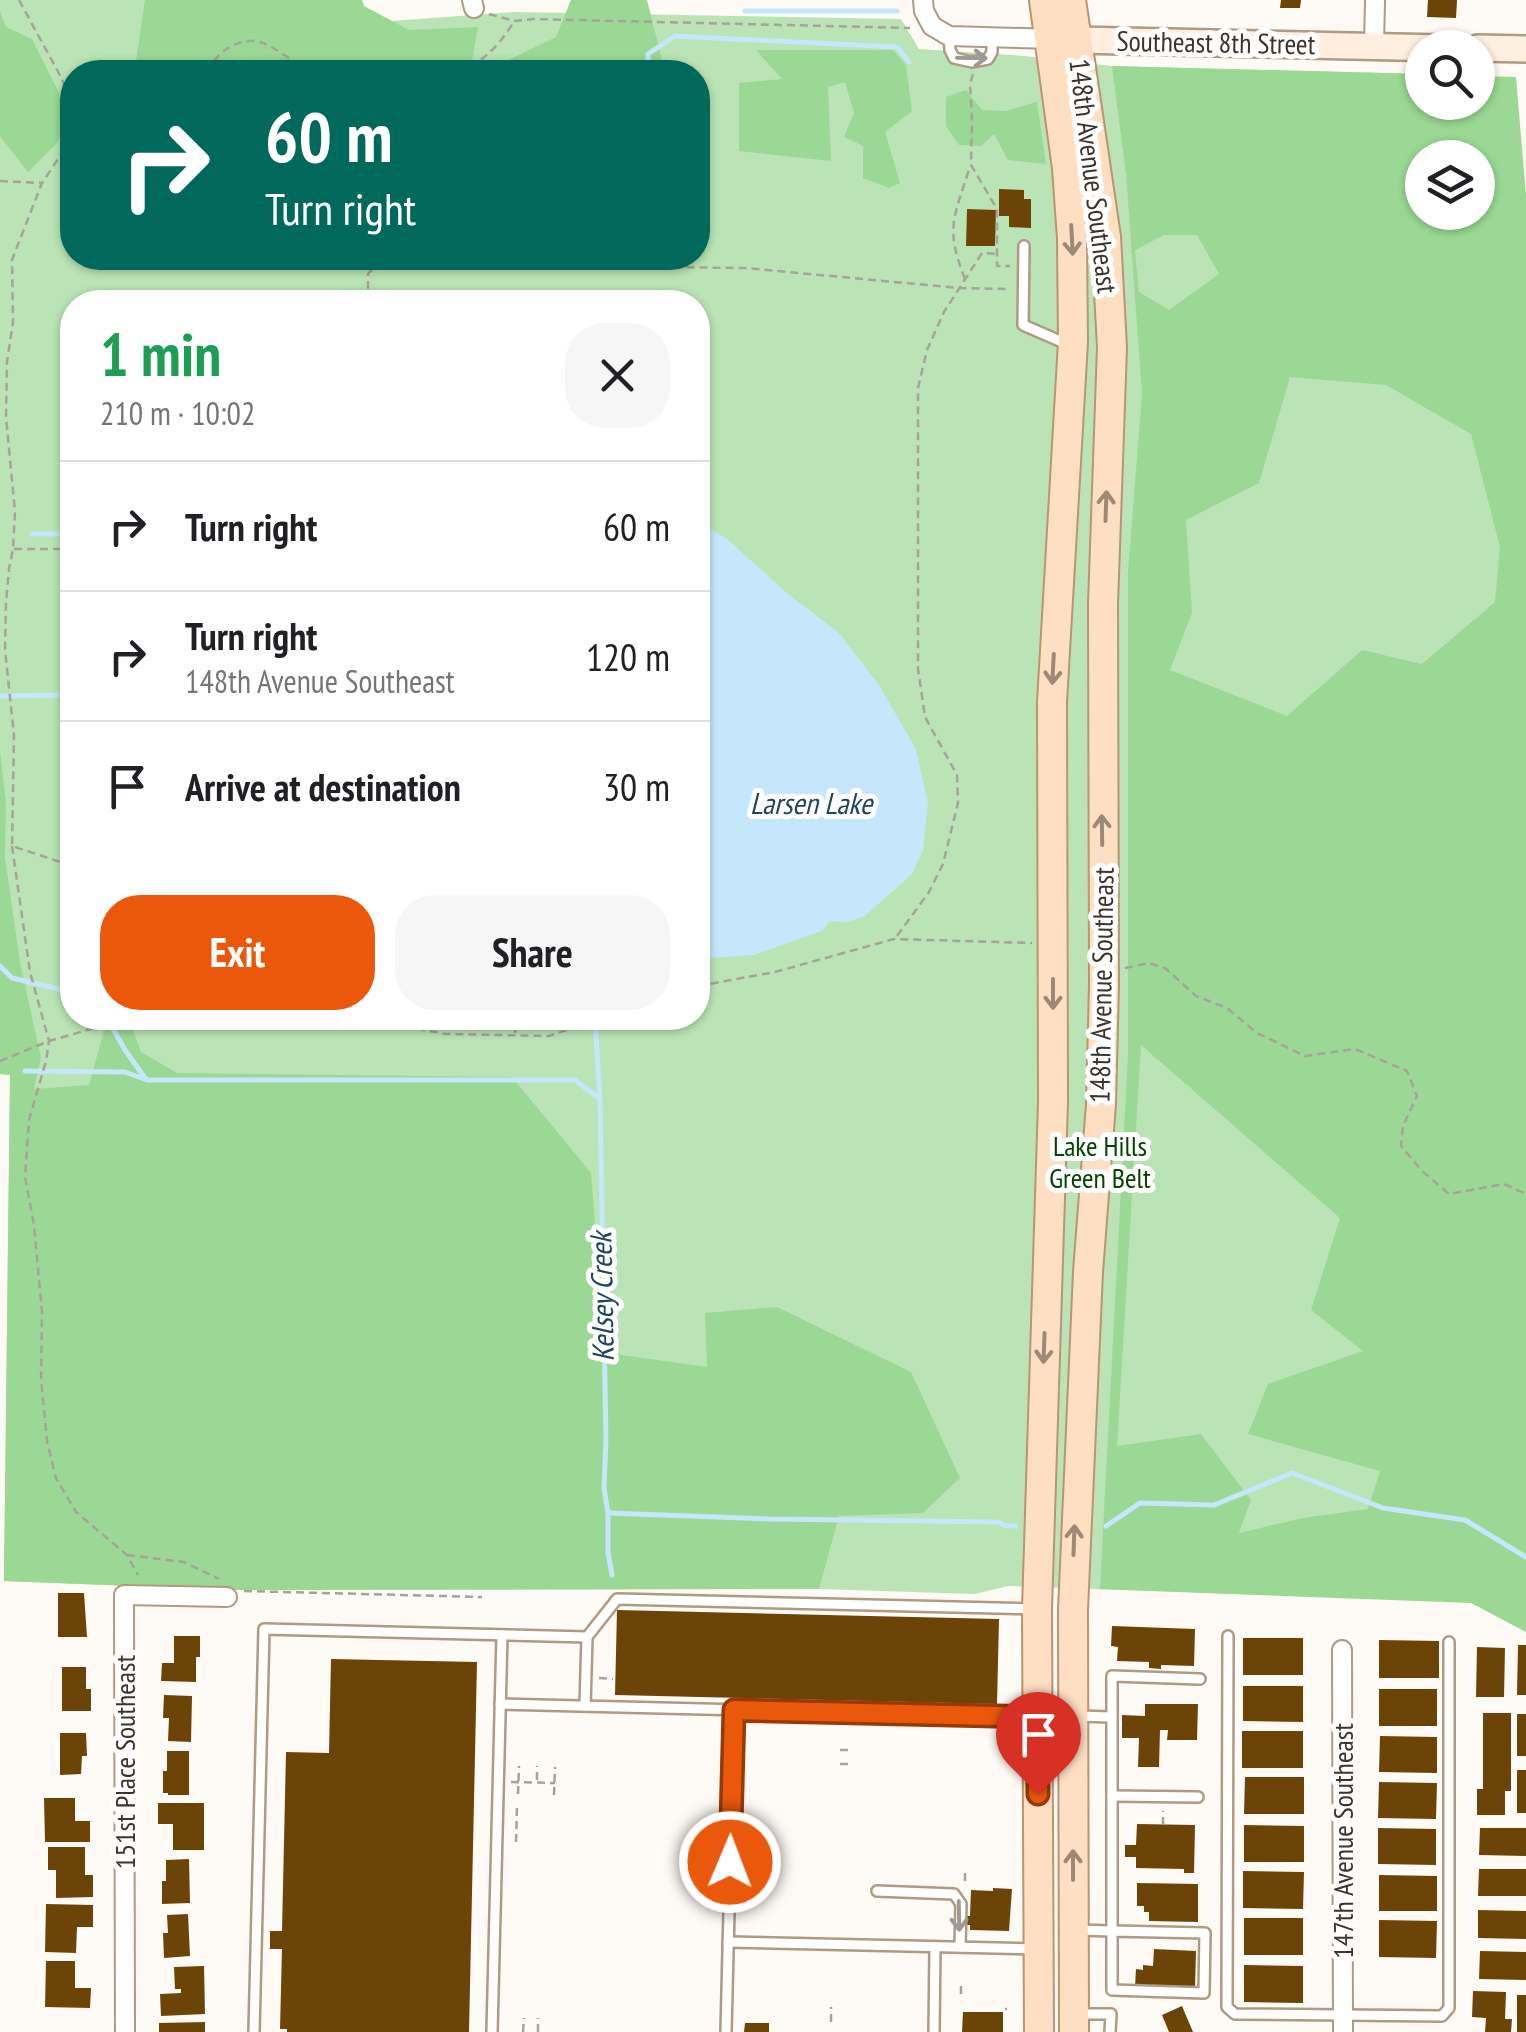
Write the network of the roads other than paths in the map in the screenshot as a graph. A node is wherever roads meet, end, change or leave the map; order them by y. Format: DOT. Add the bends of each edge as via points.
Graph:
graph roads {
  1 [pos="923,0"];
  2 [pos="1044,0"];
  3 [pos="1071,0"];
  4 [pos="1375,0"];
  5 [pos="1062,39"];
  6 [pos="1374,46"];
  7 [pos="1405,47"];
  8 [pos="1495,48"];
  9 [pos="1526,49"];
  10 [pos="1024,246"];
  11 [pos="1074,342"];
  12 [pos="1059,562"];
  13 [pos="1103,604"];
  14 [pos="1047,1250"];
  15 [pos="1088,1272"];
  16 [pos="228,1588"];
  17 [pos="1037,1609"];
  18 [pos="502,1635"];
  19 [pos="1228,1636"];
  20 [pos="587,1637"];
  21 [pos="1448,1642"];
  22 [pos="1342,1650"];
  23 [pos="1200,1680"];
  24 [pos="500,1704"];
  25 [pos="586,1706"];
  26 [pos="734,1710"];
  27 [pos="1073,1716"];
  28 [pos="1037,1717"];
  29 [pos="1112,1718"];
  30 [pos="1112,1796"];
  31 [pos="1198,1797"];
  32 [pos="877,1892"];
  33 [pos="1074,1930"];
  34 [pos="1112,1931"];
  35 [pos="728,1942"];
  36 [pos="935,1947"];
  37 [pos="960,1948"];
  38 [pos="1038,1949"];
  39 [pos="1074,2023"];
  40 [pos="1342,2024"];
  41 [pos="125,2032"];
  42 [pos="254,2032"];
  43 [pos="492,2032"];
  44 [pos="726,2032"];
  45 [pos="934,2032"];
  46 [pos="1040,2032"];
  47 [pos="1110,2032"];
  1 -- 5 [label="street, Southeast 8th Street" via="941,31"];
  2 -- 5 [label="main road, 148th Avenue Southeast"];
  3 -- 5 [label="main road, 148th Avenue Southeast"];
  4 -- 6 [label="street"];
  5 -- 6 [label="street, Southeast 8th Street"];
  5 -- 11 [label="main road, 148th Avenue Southeast, one-way"];
  13 -- 5 [label="main road, 148th Avenue Southeast, one-way" via="1110,292 1106,237"];
  6 -- 7 [label="street, Southeast 8th Street"];
  8 -- 9 [label="street"];
  10 -- 11 [label="lane" via="1023,325"];
  11 -- 12 [label="main road, 148th Avenue Southeast"];
  12 -- 13 [label="main road" via="1065,601 1084,611"];
  12 -- 14 [label="main road, 148th Avenue Southeast, one-way"];
  15 -- 13 [label="main road, 148th Avenue Southeast, one-way" via="1102,1064"];
  14 -- 15 [label="main road" via="1062,1238 1073,1240"];
  14 -- 17 [label="main road, 148th Avenue Southeast, one-way"];
  27 -- 15 [label="main road, 148th Avenue Southeast, one-way" via="1074,1530"];
  16 -- 41 [label="street, 151st Place Southeast" via="124,1595"];
  17 -- 20 [label="lane" via="618,1600"];
  17 -- 28 [label="main road, 148th Avenue Southeast"];
  18 -- 20 [label="lane"];
  18 -- 24 [label="lane"];
  18 -- 42 [label="lane" via="264,1629"];
  19 -- 40 [label="lane" via="1227,2006 1235,2014"];
  20 -- 25 [label="lane"];
  21 -- 40 [label="lane" via="1449,2008 1442,2016"];
  22 -- 40 [label="street, 147th Avenue Southeast"];
  23 -- 29 [label="lane" via="1112,1676"];
  24 -- 25 [label="lane"];
  24 -- 43 [label="lane"];
  25 -- 26 [label="lane"];
  26 -- 28 [label="lane"];
  26 -- 35 [label="lane"];
  27 -- 29 [label="lane"];
  33 -- 27 [label="main road, 148th Avenue Southeast, one-way"];
  28 -- 38 [label="main road, 148th Avenue Southeast"];
  29 -- 30 [label="lane"];
  30 -- 31 [label="lane"];
  30 -- 34 [label="lane"];
  32 -- 37 [label="lane, one-way" via="954,1894"];
  33 -- 34 [label="lane"];
  33 -- 39 [label="main road, 148th Avenue Southeast"];
  34 -- 34 [label="lane" via="1112,1990 1204,1993 1204,1933"];
  35 -- 36 [label="lane"];
  35 -- 44 [label="lane"];
  36 -- 37 [label="lane"];
  36 -- 45 [label="lane"];
  37 -- 38 [label="lane"];
  38 -- 46 [label="main road, 148th Avenue Southeast"];
  39 -- 47 [label="lane" via="1110,2014"];
}
